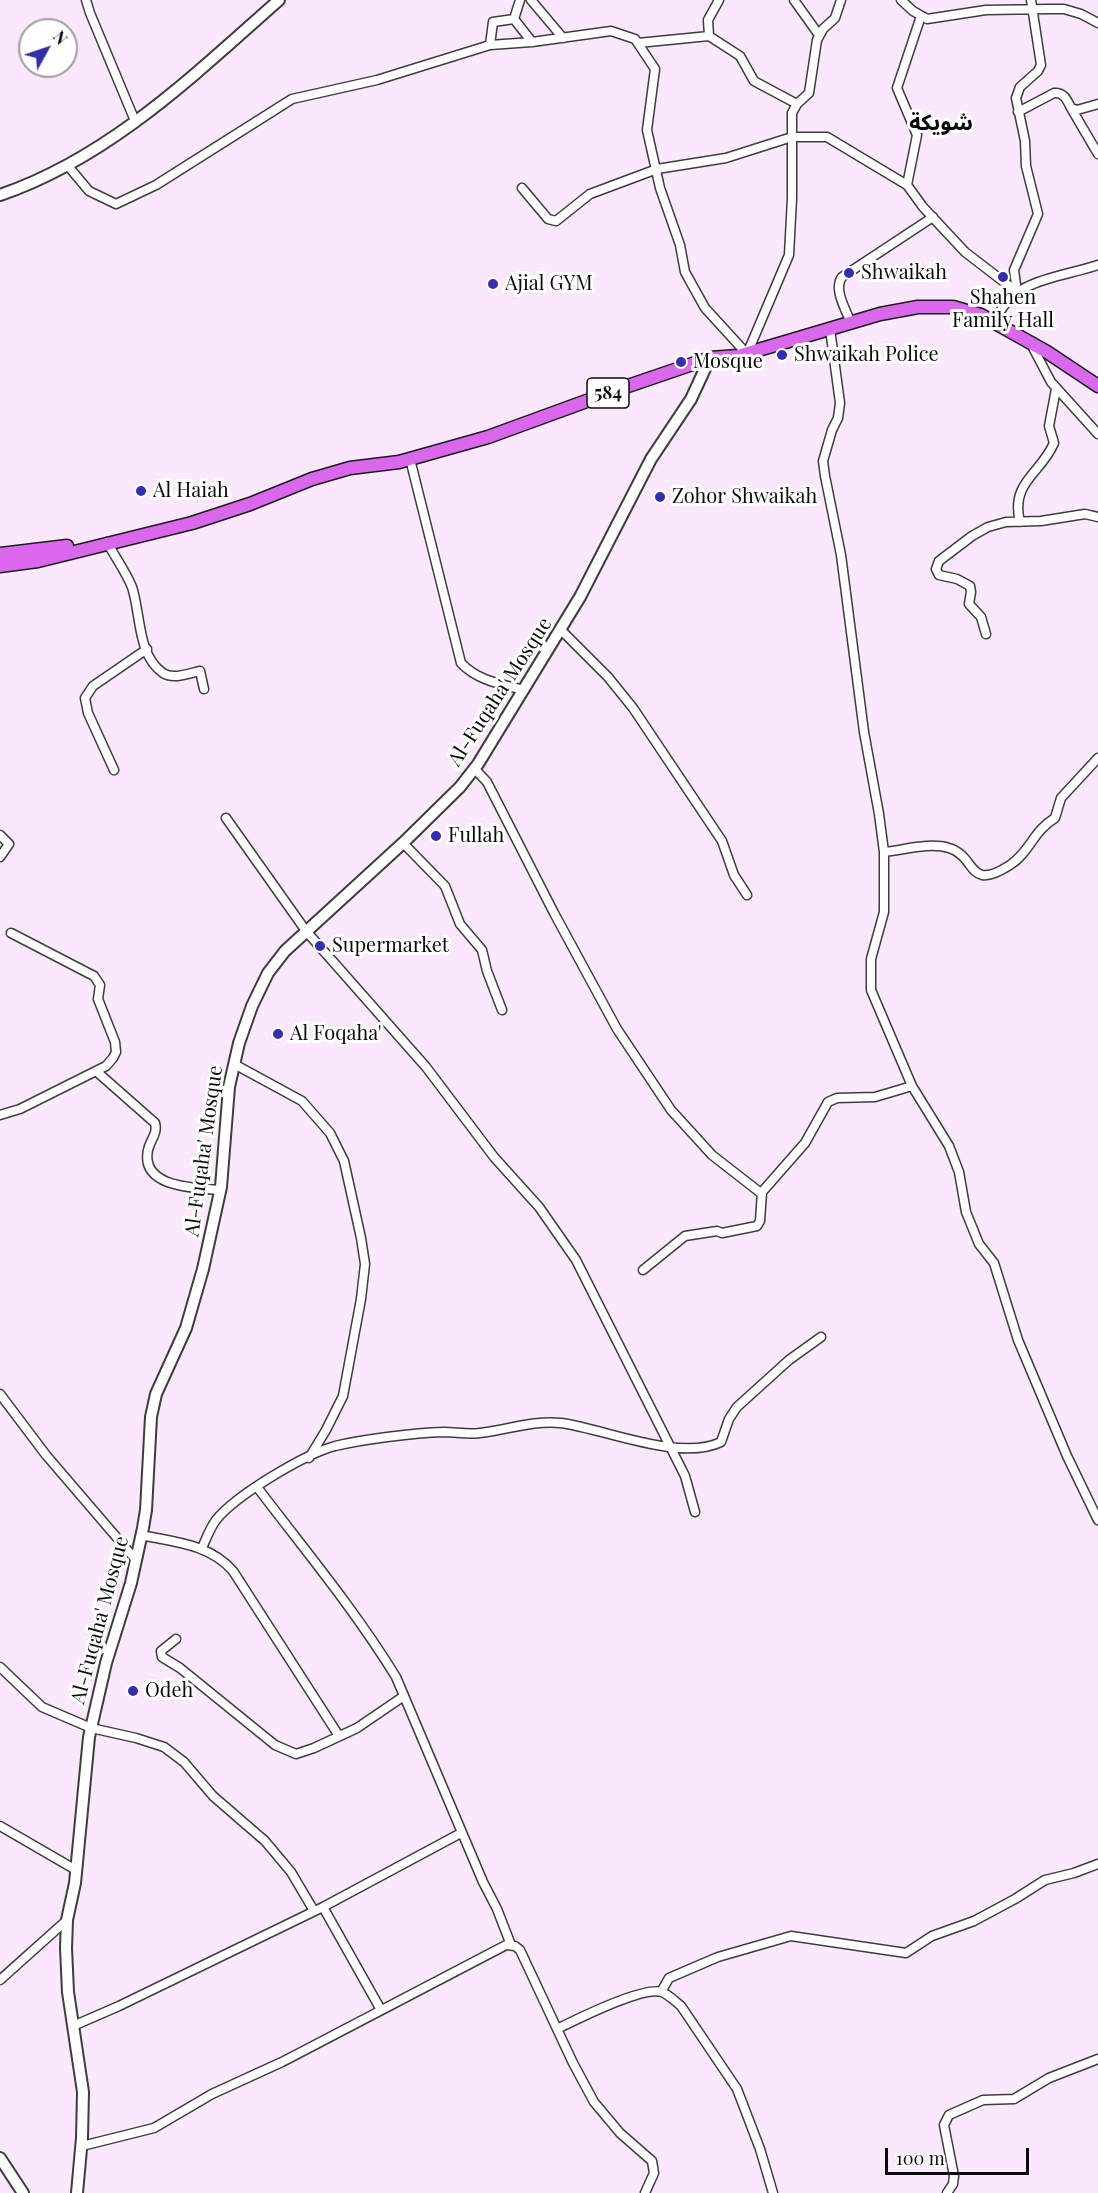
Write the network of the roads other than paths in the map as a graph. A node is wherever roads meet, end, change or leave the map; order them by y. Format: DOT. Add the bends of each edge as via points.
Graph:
graph roads {
  1 [pos="86,0"];
  2 [pos="279,0"];
  3 [pos="520,0"];
  4 [pos="531,0"];
  5 [pos="719,0"];
  6 [pos="794,0"];
  7 [pos="841,0"];
  8 [pos="901,0"];
  9 [pos="1031,4"];
  10 [pos="921,16"];
  11 [pos="514,19"];
  12 [pos="1098,22"];
  13 [pos="819,34"];
  14 [pos="709,36"];
  15 [pos="563,38"];
  16 [pos="532,42"];
  17 [pos="638,43"];
  18 [pos="490,45"];
  19 [pos="797,104"];
  20 [pos="1098,104"];
  21 [pos="1071,108"];
  22 [pos="1018,112"];
  23 [pos="135,121"];
  24 [pos="792,137"];
  25 [pos="1098,154"];
  26 [pos="68,166"];
  27 [pos="657,169"];
  28 [pos="907,185"];
  29 [pos="522,188"];
  30 [pos="0,195"];
  31 [pos="933,217"];
  32 [pos="1098,265"];
  33 [pos="1017,292"];
  34 [pos="851,323"];
  35 [pos="996,323"];
  36 [pos="830,329"];
  37 [pos="1030,342"];
  38 [pos="747,354"];
  39 [pos="710,358"];
  40 [pos="1098,386"];
  41 [pos="1056,389"];
  42 [pos="1098,434"];
  43 [pos="410,459"];
  44 [pos="1098,517"];
  45 [pos="1020,522"];
  46 [pos="107,542"];
  47 [pos="0,554"];
  48 [pos="0,566"];
  49 [pos="561,630"];
  50 [pos="986,634"];
  51 [pos="147,649"];
  52 [pos="204,689"];
  53 [pos="524,690"];
  54 [pos="1098,758"];
  55 [pos="474,768"];
  56 [pos="114,770"];
  57 [pos="226,818"];
  58 [pos="0,835"];
  59 [pos="403,843"];
  60 [pos="884,852"];
  61 [pos="0,857"];
  62 [pos="747,895"];
  63 [pos="306,931"];
  64 [pos="10,933"];
  65 [pos="502,1010"];
  66 [pos="234,1064"];
  67 [pos="96,1071"];
  68 [pos="912,1086"];
  69 [pos="0,1115"];
  70 [pos="220,1190"];
  71 [pos="762,1194"];
  72 [pos="643,1270"];
  73 [pos="821,1337"];
  74 [pos="0,1394"];
  75 [pos="670,1446"];
  76 [pos="309,1458"];
  77 [pos="257,1487"];
  78 [pos="695,1512"];
  79 [pos="1098,1520"];
  80 [pos="141,1535"];
  81 [pos="202,1548"];
  82 [pos="136,1560"];
  83 [pos="176,1639"];
  84 [pos="0,1667"];
  85 [pos="404,1696"];
  86 [pos="91,1728"];
  87 [pos="339,1736"];
  88 [pos="0,1826"];
  89 [pos="461,1833"];
  90 [pos="1098,1864"];
  91 [pos="76,1870"];
  92 [pos="323,1907"];
  93 [pos="314,1911"];
  94 [pos="67,1920"];
  95 [pos="511,1945"];
  96 [pos="0,1980"];
  97 [pos="661,1992"];
  98 [pos="381,2010"];
  99 [pos="73,2026"];
  100 [pos="557,2029"];
  101 [pos="1098,2060"];
  102 [pos="82,2146"];
  103 [pos="0,2158"];
  104 [pos="23,2193"];
  105 [pos="77,2193"];
  106 [pos="645,2193"];
  107 [pos="773,2193"];
  108 [pos="947,2193"];
  1 -- 23 [label="street"];
  2 -- 23 [label="street"];
  3 -- 11 [label="street"];
  4 -- 15 [label="street"];
  5 -- 14 [label="street" via="708,20"];
  6 -- 13 [label="street"];
  7 -- 13 [label="street" via="835,18"];
  8 -- 10 [label="street"];
  9 -- 10 [label="street" via="927,19"];
  9 -- 12 [label="street" via="1064,9"];
  9 -- 22 [label="street" via="1041,65 1020,87"];
  10 -- 28 [label="street" via="897,88 918,135"];
  11 -- 16 [label="street"];
  11 -- 18 [label="street" via="493,22"];
  13 -- 19 [label="street" via="808,93"];
  14 -- 17 [label="street"];
  14 -- 19 [label="street" via="740,57 754,81"];
  15 -- 16 [label="street"];
  15 -- 17 [label="street" via="611,31"];
  16 -- 18 [label="street"];
  17 -- 27 [label="street" via="655,69 647,130"];
  18 -- 26 [label="street" via="377,80 292,99 156,184 116,204 89,190"];
  19 -- 24 [label="street" via="792,113"];
  20 -- 21 [label="street"];
  21 -- 22 [label="street" via="1065,96 1054,93"];
  21 -- 25 [label="street"];
  22 -- 33 [label="street" via="1038,214 1014,270"];
  23 -- 26 [label="street"];
  24 -- 27 [label="street" via="726,158"];
  24 -- 28 [label="street" via="827,137"];
  24 -- 38 [label="street" via="789,255"];
  26 -- 30 [label="street"];
  27 -- 29 [label="street" via="590,194 556,221 548,219"];
  27 -- 38 [label="street" via="685,272 705,308"];
  28 -- 31 [label="street"];
  31 -- 33 [label="street" via="965,252"];
  31 -- 34 [label="street" via="842,277 838,289"];
  32 -- 33 [label="street"];
  33 -- 35 [label="street"];
  34 -- 35 [label="main road, 584" via="932,306 966,310"];
  34 -- 36 [label="main road, 584"];
  35 -- 37 [label="main road, 584"];
  36 -- 38 [label="main road, 584"];
  36 -- 60 [label="street" via="840,404 823,461 841,555"];
  37 -- 40 [label="main road, 584"];
  37 -- 41 [label="street"];
  38 -- 39 [label="main road, 584"];
  39 -- 43 [label="main road, 584" via="488,437"];
  39 -- 49 [label="street, Al-Fuqaha' Mosque" via="691,399 651,459"];
  41 -- 42 [label="street"];
  41 -- 45 [label="street" via="1049,426 1053,444 1023,486 1017,508"];
  43 -- 46 [label="main road, 584" via="350,468 192,523"];
  43 -- 53 [label="street" via="461,663 471,674"];
  44 -- 45 [label="street" via="1084,514"];
  45 -- 50 [label="street" via="997,524 980,531 936,564 941,576 969,585 969,604 981,617"];
  46 -- 47 [label="main road"];
  46 -- 48 [label="main road" via="38,561"];
  46 -- 51 [label="street" via="131,585"];
  49 -- 53 [label="street, Al-Fuqaha' Mosque"];
  49 -- 62 [label="street" via="633,708 717,834"];
  51 -- 52 [label="street" via="164,674 200,671"];
  51 -- 56 [label="street" via="93,686 85,698"];
  53 -- 55 [label="street, Al-Fuqaha' Mosque"];
  54 -- 60 [label="street" via="1061,798 1055,818 1043,825 1023,854 989,876 978,874 958,852 946,847"];
  55 -- 59 [label="street, Al-Fuqaha' Mosque"];
  55 -- 71 [label="street" via="487,782 617,1029 671,1110 712,1155"];
  57 -- 63 [label="street"];
  58 -- 61 [label="street" via="9,844"];
  59 -- 63 [label="street, Al-Fuqaha' Mosque"];
  59 -- 65 [label="street" via="445,886 460,924 482,950"];
  60 -- 68 [label="street" via="884,912 871,959 871,990"];
  63 -- 66 [label="street, Al-Fuqaha' Mosque" via="268,973 252,1006"];
  63 -- 75 [label="street" via="426,1068 576,1260"];
  64 -- 67 [label="street" via="98,981 98,999 116,1052 106,1066"];
  66 -- 70 [label="street, Al-Fuqaha' Mosque"];
  66 -- 76 [label="street" via="302,1101 330,1133 344,1161 361,1238 365,1264 361,1299 342,1396"];
  67 -- 69 [label="street"];
  67 -- 70 [label="street" via="155,1123 147,1158 159,1177 183,1187"];
  68 -- 71 [label="street" via="876,1097 837,1098 828,1102 805,1143"];
  68 -- 79 [label="street" via="949,1146 959,1172 966,1212 979,1244 994,1263 1018,1340"];
  70 -- 80 [label="street, Al-Fuqaha' Mosque" via="186,1328 156,1394"];
  71 -- 72 [label="street" via="757,1226 688,1234"];
  73 -- 75 [label="street" via="737,1407 721,1442 706,1448"];
  74 -- 82 [label="street" via="45,1455"];
  75 -- 76 [label="street" via="580,1426 532,1423 478,1434 443,1432 369,1440 333,1447"];
  75 -- 78 [label="street" via="685,1476"];
  76 -- 77 [label="street"];
  77 -- 81 [label="street" via="223,1512"];
  77 -- 85 [label="street" via="378,1647"];
  80 -- 81 [label="street"];
  80 -- 82 [label="street, Al-Fuqaha' Mosque"];
  81 -- 87 [label="street" via="232,1569"];
  82 -- 86 [label="street, Al-Fuqaha' Mosque"];
  83 -- 87 [label="street" via="161,1651 162,1657 275,1745 296,1754"];
  84 -- 86 [label="street" via="42,1707"];
  85 -- 87 [label="street"];
  85 -- 89 [label="street"];
  86 -- 91 [label="street, Al-Fuqaha' Mosque"];
  86 -- 93 [label="street" via="164,1747 184,1762 213,1796 265,1841 291,1872"];
  88 -- 91 [label="street"];
  89 -- 92 [label="street"];
  89 -- 95 [label="street"];
  90 -- 97 [label="street" via="1045,1880 974,1922 932,1936 906,1953 790,1936 718,1957 669,1978"];
  91 -- 94 [label="street, Al-Fuqaha' Mosque"];
  92 -- 93 [label="street"];
  92 -- 98 [label="street"];
  93 -- 99 [label="street"];
  94 -- 96 [label="street"];
  94 -- 99 [label="street, Al-Fuqaha' Mosque" via="68,1992"];
  95 -- 98 [label="street"];
  95 -- 100 [label="street" via="520,1950"];
  97 -- 100 [label="street" via="620,2000"];
  97 -- 107 [label="street" via="681,2006 737,2089"];
  98 -- 102 [label="street" via="212,2094 154,2128"];
  99 -- 102 [label="street, Al-Fuqaha' Mosque" via="83,2092"];
  100 -- 106 [label="street" via="594,2102 620,2133 652,2161 654,2173"];
  101 -- 108 [label="street" via="1049,2078 1014,2099 983,2100 949,2115 944,2125 954,2176"];
  102 -- 105 [label="street, Al-Fuqaha' Mosque"];
  103 -- 104 [label="street"];
}
